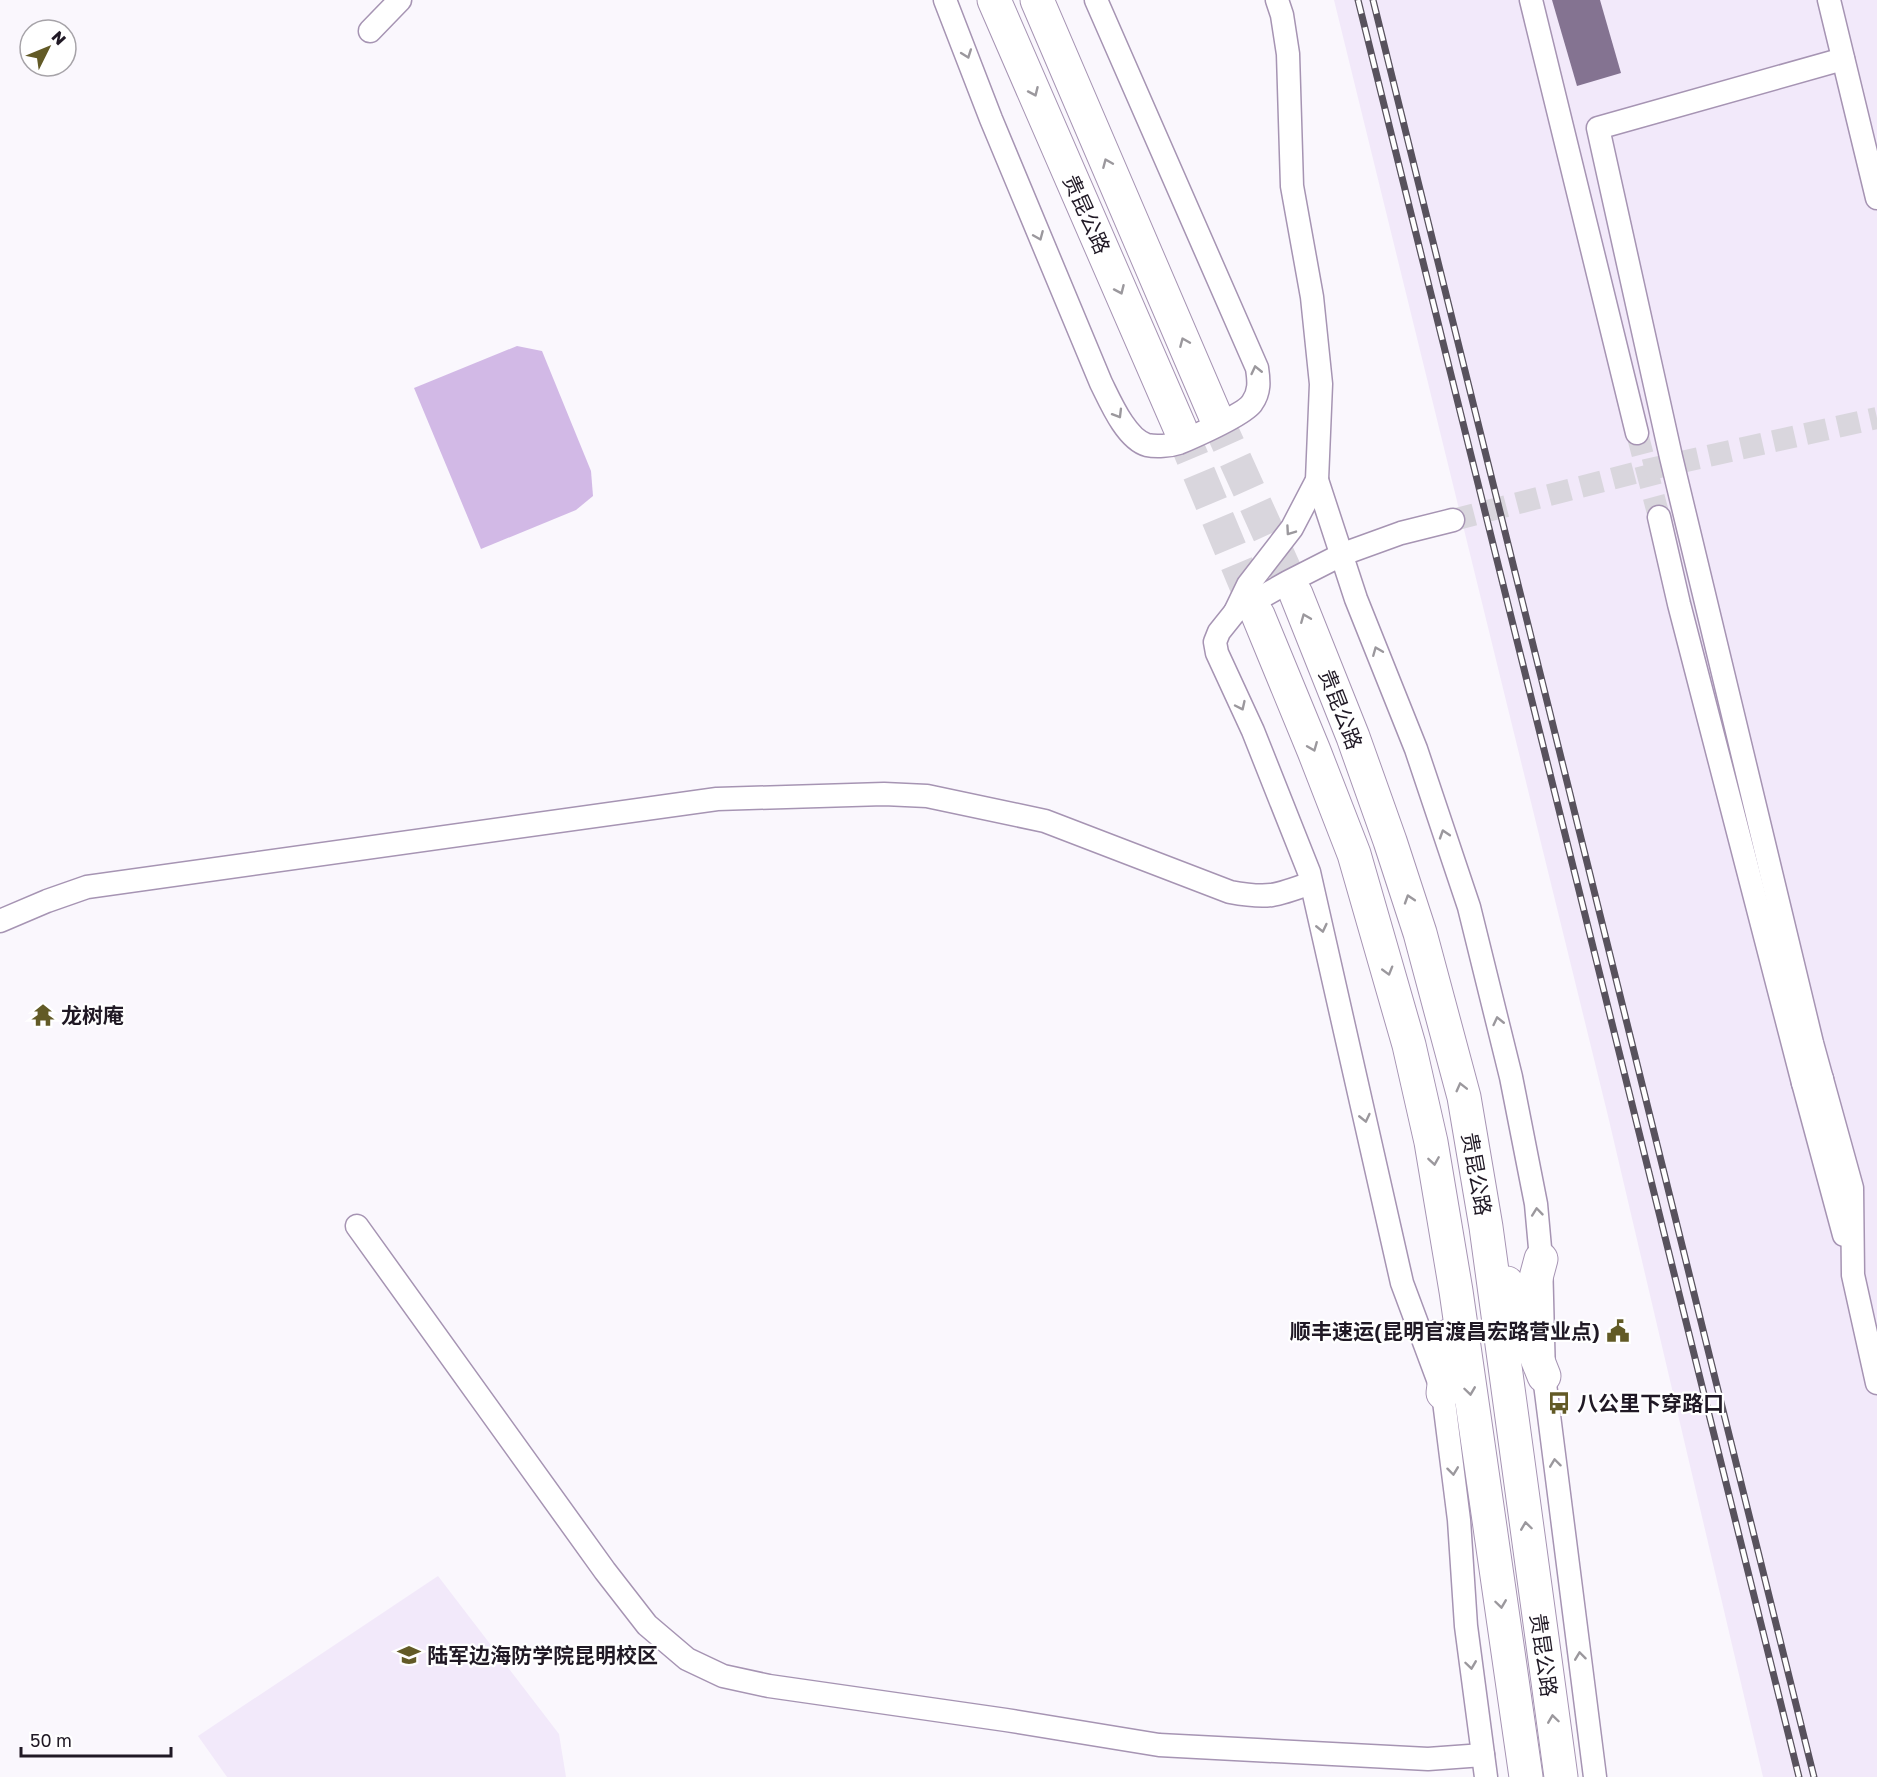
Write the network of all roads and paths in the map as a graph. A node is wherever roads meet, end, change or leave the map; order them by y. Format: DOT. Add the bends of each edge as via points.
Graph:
graph roads {
  1 [pos="400,0"];
  2 [pos="945,0"];
  3 [pos="994,0"];
  4 [pos="1037,0"];
  5 [pos="1096,0"];
  6 [pos="1277,0"];
  7 [pos="1531,0"];
  8 [pos="1828,0"];
  9 [pos="370,31"];
  10 [pos="1843,59"];
  11 [pos="1598,129"];
  12 [pos="1564,137"];
  13 [pos="1877,198"];
  14 [pos="1215,416"];
  15 [pos="1180,428"];
  16 [pos="1637,433"];
  17 [pos="1317,480"];
  18 [pos="1659,517"];
  19 [pos="1453,520"];
  20 [pos="1343,554"];
  21 [pos="1296,594"];
  22 [pos="1246,614"];
  23 [pos="1311,883"];
  24 [pos="0,921"];
  25 [pos="1813,1081"];
  26 [pos="357,1226"];
  27 [pos="1486,1227"];
  28 [pos="1541,1259"];
  29 [pos="1456,1291"];
  30 [pos="1523,1326"];
  31 [pos="1544,1376"];
  32 [pos="1877,1383"];
  33 [pos="1443,1393"];
  34 [pos="1509,1396"];
  35 [pos="1485,1766"];
  36 [pos="1526,1777"];
  37 [pos="1561,1777"];
  38 [pos="1595,1777"];
  1 -- 9 [label="street"];
  2 -- 5 [label="street, one-way" via="990,119 1101,383 1131,435 1146,445 1163,446 1178,443 1238,414 1251,405 1260,387 1257,368"];
  3 -- 15 [label="highway, 贵昆公路, one-way"];
  14 -- 4 [label="highway, 贵昆公路, one-way"];
  6 -- 17 [label="street" via="1288,54 1292,186 1312,297 1321,384"];
  7 -- 12 [label="street"];
  8 -- 10 [label="street"];
  10 -- 11 [label="street"];
  10 -- 13 [label="street"];
  11 -- 12 [label="street"];
  11 -- 25 [label="street"];
  12 -- 16 [label="street"];
  17 -- 20 [label="street"];
  17 -- 22 [label="street, one-way" via="1292,528 1248,585"];
  18 -- 25 [label="street" via="1679,604"];
  19 -- 20 [label="street"];
  20 -- 22 [label="street" via="1287,582"];
  28 -- 20 [label="street, one-way" via="1536,1204 1511,1077 1469,907 1416,749 1356,599"];
  27 -- 21 [label="highway, 贵昆公路, one-way" via="1464,1097 1420,933 1353,737"];
  22 -- 23 [label="street, one-way" via="1219,632 1215,642 1217,653 1253,731"];
  22 -- 29 [label="highway, 贵昆公路, one-way" via="1314,751 1354,854 1409,1045 1431,1142"];
  23 -- 24 [label="street" via="1278,895 1258,897 1230,892 1045,821 927,796 884,794 717,799 87,887"];
  23 -- 33 [label="street, one-way" via="1402,1283"];
  25 -- 32 [label="street" via="1852,1188 1853,1273"];
  26 -- 35 [label="street" via="605,1571 647,1625 687,1659 723,1676 769,1686 1159,1745 1428,1759"];
  27 -- 30 [label="highway"];
  27 -- 34 [label="highway, 贵昆公路"];
  28 -- 30 [label="highway"];
  28 -- 31 [label="street"];
  29 -- 33 [label="highway"];
  29 -- 36 [label="highway, 贵昆公路, one-way"];
  30 -- 31 [label="highway"];
  30 -- 34 [label="highway"];
  38 -- 31 [label="street, one-way"];
  33 -- 35 [label="street, one-way" via="1459,1520 1466,1626"];
  37 -- 34 [label="highway, 贵昆公路, one-way"];
}
